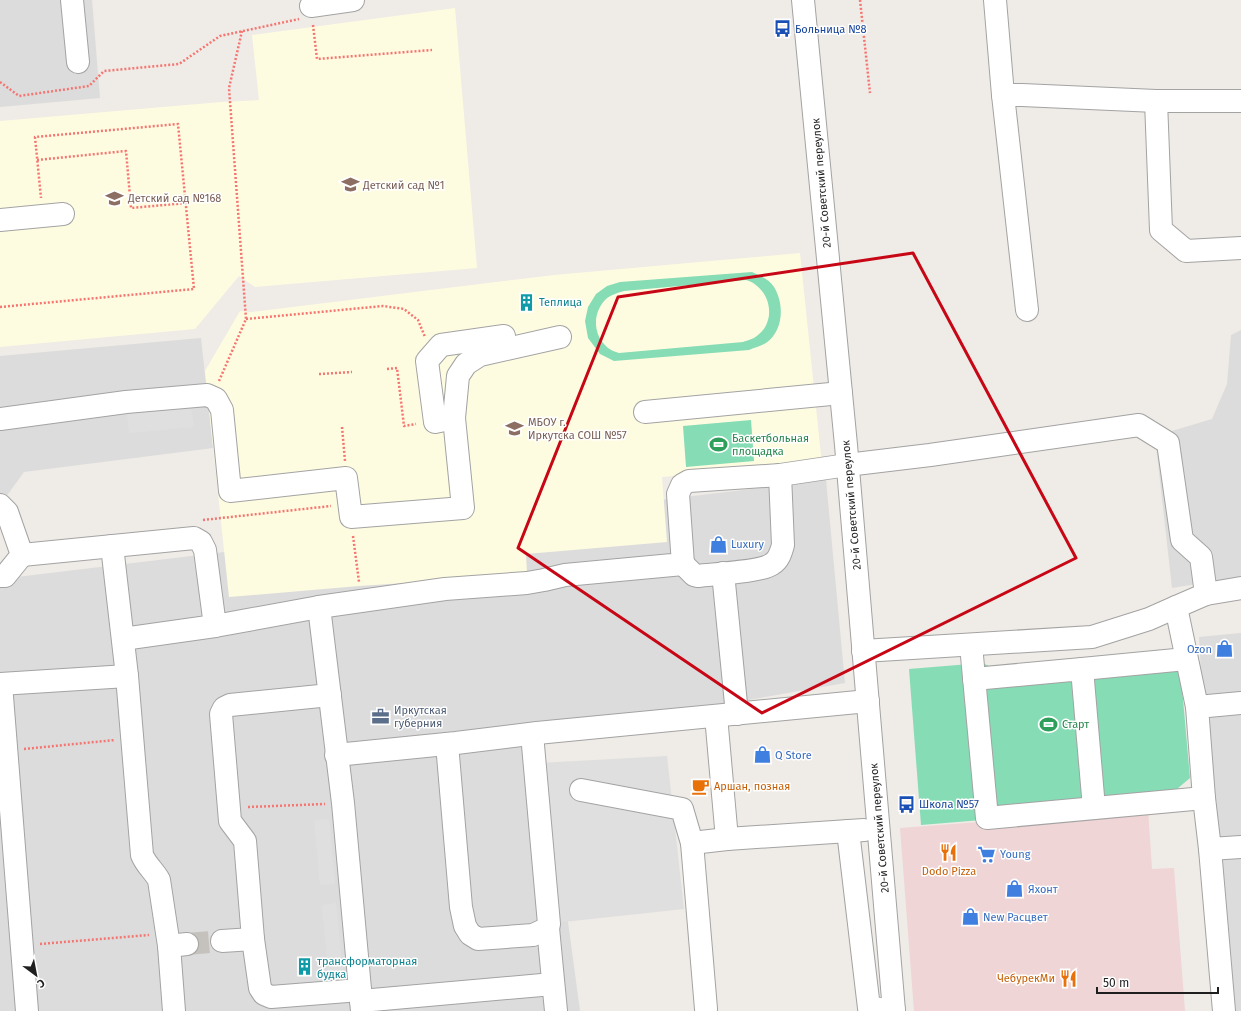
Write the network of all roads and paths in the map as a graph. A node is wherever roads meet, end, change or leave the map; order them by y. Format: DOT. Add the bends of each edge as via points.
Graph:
graph roads {
  1 [pos="72,0"];
  2 [pos="353,0"];
  3 [pos="803,0"];
  4 [pos="860,0"];
  5 [pos="995,0"];
  6 [pos="310,16"];
  7 [pos="242,31"];
  8 [pos="432,50"];
  9 [pos="78,62"];
  10 [pos="0,82"];
  11 [pos="870,93"];
  12 [pos="1003,95"];
  13 [pos="1156,101"];
  14 [pos="1241,101"];
  15 [pos="37,160"];
  16 [pos="186,203"];
  17 [pos="53,215"];
  18 [pos="0,220"];
  19 [pos="1241,248"];
  20 [pos="0,307"];
  21 [pos="1026,310"];
  22 [pos="246,319"];
  23 [pos="427,361"];
  24 [pos="388,369"];
  25 [pos="352,372"];
  26 [pos="320,374"];
  27 [pos="218,382"];
  28 [pos="841,393"];
  29 [pos="645,412"];
  30 [pos="0,419"];
  31 [pos="444,420"];
  32 [pos="342,427"];
  33 [pos="848,465"];
  34 [pos="780,475"];
  35 [pos="346,478"];
  36 [pos="0,505"];
  37 [pos="112,546"];
  38 [pos="355,554"];
  39 [pos="22,555"];
  40 [pos="683,564"];
  41 [pos="723,573"];
  42 [pos="0,576"];
  43 [pos="359,586"];
  44 [pos="1241,588"];
  45 [pos="1206,594"];
  46 [pos="320,607"];
  47 [pos="1176,607"];
  48 [pos="215,626"];
  49 [pos="123,640"];
  50 [pos="971,645"];
  51 [pos="863,651"];
  52 [pos="1186,659"];
  53 [pos="1082,669"];
  54 [pos="127,676"];
  55 [pos="974,678"];
  56 [pos="0,684"];
  57 [pos="330,695"];
  58 [pos="868,701"];
  59 [pos="1241,703"];
  60 [pos="1197,707"];
  61 [pos="737,714"];
  62 [pos="716,716"];
  63 [pos="532,734"];
  64 [pos="133,738"];
  65 [pos="447,744"];
  66 [pos="6,751"];
  67 [pos="336,755"];
  68 [pos="581,790"];
  69 [pos="1204,798"];
  70 [pos="343,803"];
  71 [pos="229,808"];
  72 [pos="1094,808"];
  73 [pos="879,829"];
  74 [pos="848,831"];
  75 [pos="727,839"];
  76 [pos="692,842"];
  77 [pos="1241,847"];
  78 [pos="1210,850"];
  79 [pos="548,928"];
  80 [pos="253,939"];
  81 [pos="174,941"];
  82 [pos="222,941"];
  83 [pos="21,946"];
  84 [pos="554,984"];
  85 [pos="361,1001"];
  86 [pos="706,1009"];
  87 [pos="27,1011"];
  88 [pos="174,1011"];
  89 [pos="556,1011"];
  90 [pos="894,1011"];
  91 [pos="1224,1011"];
  1 -- 9 [label="street"];
  2 -- 6 [label="street"];
  3 -- 28 [label="street, 20-й Советский переулок"];
  4 -- 11 [label="path"];
  5 -- 12 [label="street"];
  6 -- 7 [label="path"];
  6 -- 8 [label="path" via="317,59"];
  7 -- 10 [label="path" via="220,36 179,64 104,71 89,86 18,96"];
  7 -- 22 [label="path" via="229,88"];
  12 -- 13 [label="street"];
  12 -- 21 [label="street"];
  13 -- 14 [label="street"];
  13 -- 19 [label="street" via="1161,230 1186,251"];
  15 -- 16 [label="path" via="126,151 131,208"];
  15 -- 16 [label="path" via="35,137 178,124"];
  15 -- 17 [label="path"];
  16 -- 20 [label="path" via="194,289"];
  17 -- 18 [label="street"];
  22 -- 23 [label="path" via="383,306 404,309 418,320 426,341"];
  22 -- 27 [label="path"];
  23 -- 31 [label="street"];
  23 -- 31 [label="street" via="440,345 556,333 480,354 466,364 458,376"];
  24 -- 31 [label="path" via="397,368 404,426"];
  25 -- 26 [label="path"];
  28 -- 29 [label="street"];
  28 -- 33 [label="street, 20-й Советский переулок"];
  30 -- 35 [label="street" via="126,402 207,395 216,399 222,410 230,491"];
  31 -- 35 [label="street" via="463,508 351,517"];
  32 -- 35 [label="path"];
  33 -- 34 [label="street"];
  33 -- 45 [label="street" via="1139,425 1168,443 1182,540 1200,557"];
  33 -- 51 [label="street, 20-й Советский переулок"];
  34 -- 40 [label="street" via="689,481 682,486 678,494"];
  34 -- 41 [label="street" via="783,545 780,554 773,564 763,569"];
  36 -- 39 [label="street" via="7,512"];
  37 -- 39 [label="street"];
  37 -- 48 [label="street" via="194,538 201,542 206,550"];
  37 -- 49 [label="street"];
  38 -- 43 [label="path"];
  39 -- 42 [label="street" via="6,576"];
  40 -- 41 [label="street" via="698,576"];
  40 -- 46 [label="street" via="565,575 527,583 444,589"];
  41 -- 61 [label="street"];
  44 -- 45 [label="street"];
  45 -- 47 [label="street"];
  46 -- 48 [label="street"];
  46 -- 57 [label="street"];
  47 -- 50 [label="street" via="1149,619 1092,637"];
  47 -- 52 [label="street"];
  48 -- 49 [label="street"];
  49 -- 54 [label="street"];
  50 -- 51 [label="street"];
  50 -- 55 [label="street"];
  51 -- 58 [label="street, 20-й Советский переулок"];
  52 -- 53 [label="street"];
  52 -- 60 [label="street"];
  53 -- 55 [label="street"];
  53 -- 72 [label="street"];
  54 -- 56 [label="street"];
  54 -- 64 [label="street"];
  55 -- 72 [label="street" via="987,818"];
  56 -- 66 [label="street"];
  57 -- 67 [label="street"];
  57 -- 71 [label="street" via="230,705 224,708 221,714"];
  58 -- 61 [label="street"];
  58 -- 73 [label="street, 20-й Советский переулок"];
  59 -- 60 [label="street"];
  60 -- 69 [label="street"];
  61 -- 62 [label="street"];
  62 -- 63 [label="street"];
  62 -- 75 [label="street"];
  63 -- 65 [label="street"];
  63 -- 79 [label="street"];
  64 -- 66 [label="path"];
  64 -- 81 [label="street" via="142,855 145,863 159,880"];
  65 -- 67 [label="street"];
  65 -- 79 [label="street" via="461,907 465,926 470,934 478,939 533,936"];
  66 -- 83 [label="street"];
  67 -- 70 [label="street"];
  68 -- 76 [label="street" via="682,809"];
  69 -- 72 [label="street"];
  69 -- 78 [label="street"];
  70 -- 71 [label="path"];
  70 -- 85 [label="street"];
  71 -- 80 [label="street" via="230,821 245,841"];
  73 -- 74 [label="street"];
  73 -- 90 [label="street, 20-й Советский переулок"];
  74 -- 75 [label="street"];
  74 -- 90 [label="street" via="869,1008"];
  75 -- 76 [label="street"];
  76 -- 86 [label="street"];
  77 -- 78 [label="street"];
  78 -- 91 [label="street"];
  79 -- 84 [label="street"];
  80 -- 82 [label="street"];
  80 -- 85 [label="street" via="260,988 264,994 271,997"];
  81 -- 83 [label="path"];
  81 -- 88 [label="street"];
  83 -- 87 [label="street"];
  84 -- 85 [label="street"];
  84 -- 89 [label="street"];
}
